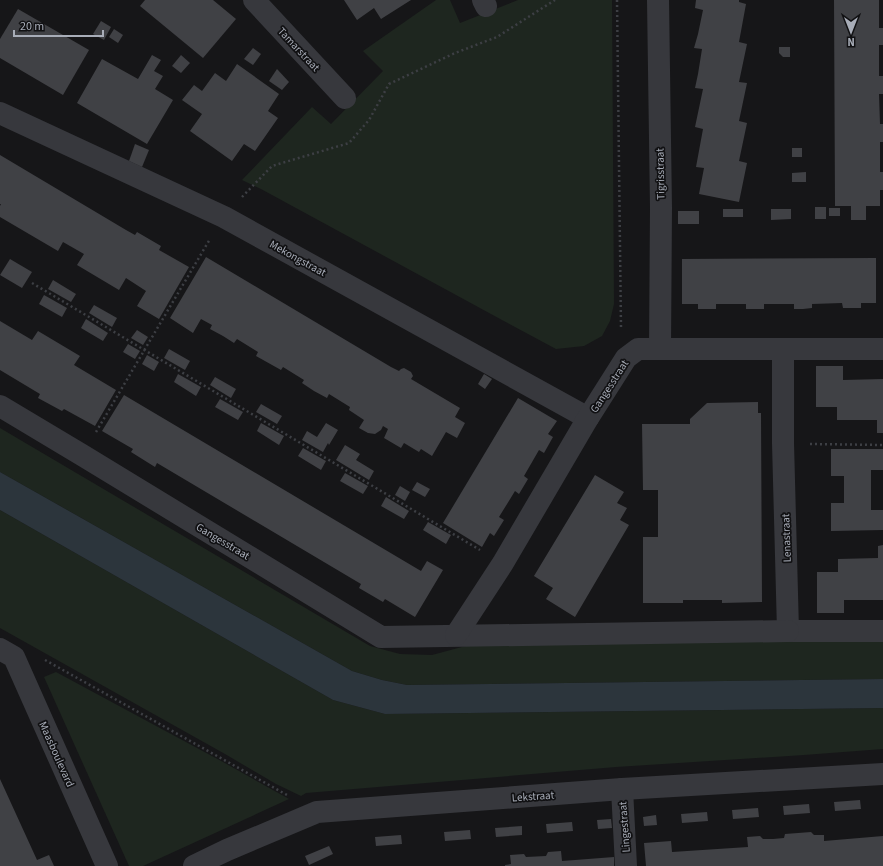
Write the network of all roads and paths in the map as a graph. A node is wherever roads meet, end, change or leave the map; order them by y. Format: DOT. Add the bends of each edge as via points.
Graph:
graph roads {
  1 [pos="254,0"];
  2 [pos="554,0"];
  3 [pos="617,0"];
  4 [pos="658,0"];
  5 [pos="345,98"];
  6 [pos="0,113"];
  7 [pos="224,217"];
  8 [pos="32,283"];
  9 [pos="660,349"];
  10 [pos="783,349"];
  11 [pos="883,349"];
  12 [pos="144,350"];
  13 [pos="626,358"];
  14 [pos="0,406"];
  15 [pos="588,418"];
  16 [pos="783,443"];
  17 [pos="883,445"];
  18 [pos="82,455"];
  19 [pos="503,564"];
  20 [pos="883,631"];
  21 [pos="788,632"];
  22 [pos="456,636"];
  23 [pos="7,653"];
  24 [pos="883,774"];
  25 [pos="622,789"];
  26 [pos="317,812"];
  27 [pos="231,858"];
  28 [pos="107,866"];
  29 [pos="194,866"];
  30 [pos="626,866"];
  1 -- 5 [label="street, Tamarstraat"];
  2 -- 7 [label="path" via="497,37 455,53 389,84 369,120 349,143 272,166"];
  3 -- 13 [label="path" via="621,339"];
  4 -- 9 [label="street, Tigrisstraat"];
  6 -- 7 [label="street, Mekongstraat"];
  7 -- 12 [label="path"];
  7 -- 15 [label="street, Mekongstraat"];
  8 -- 12 [label="path"];
  9 -- 10 [label="street, Gangesstraat"];
  9 -- 13 [label="street, Gangesstraat" via="638,349"];
  10 -- 11 [label="street, Gangesstraat"];
  10 -- 16 [label="street, Lenastraat"];
  12 -- 18 [label="path"];
  12 -- 19 [label="path"];
  13 -- 15 [label="street, Gangesstraat"];
  14 -- 18 [label="street, Gangesstraat"];
  15 -- 19 [label="street, Gangesstraat"];
  16 -- 17 [label="path"];
  16 -- 21 [label="street, Lenastraat"];
  18 -- 22 [label="street, Gangesstraat" via="381,637"];
  19 -- 22 [label="street, Gangesstraat"];
  20 -- 21 [label="street"];
  21 -- 22 [label="street, Gangesstraat"];
  23 -- 26 [label="path" via="38,656"];
  23 -- 28 [label="street, Maasboulevard"];
  24 -- 25 [label="street, Lekstraat"];
  25 -- 26 [label="street, Lekstraat"];
  25 -- 30 [label="street, Lingestraat"];
  26 -- 27 [label="street, Lekstraat"];
  27 -- 29 [label="street, Lekstraat"];
}
